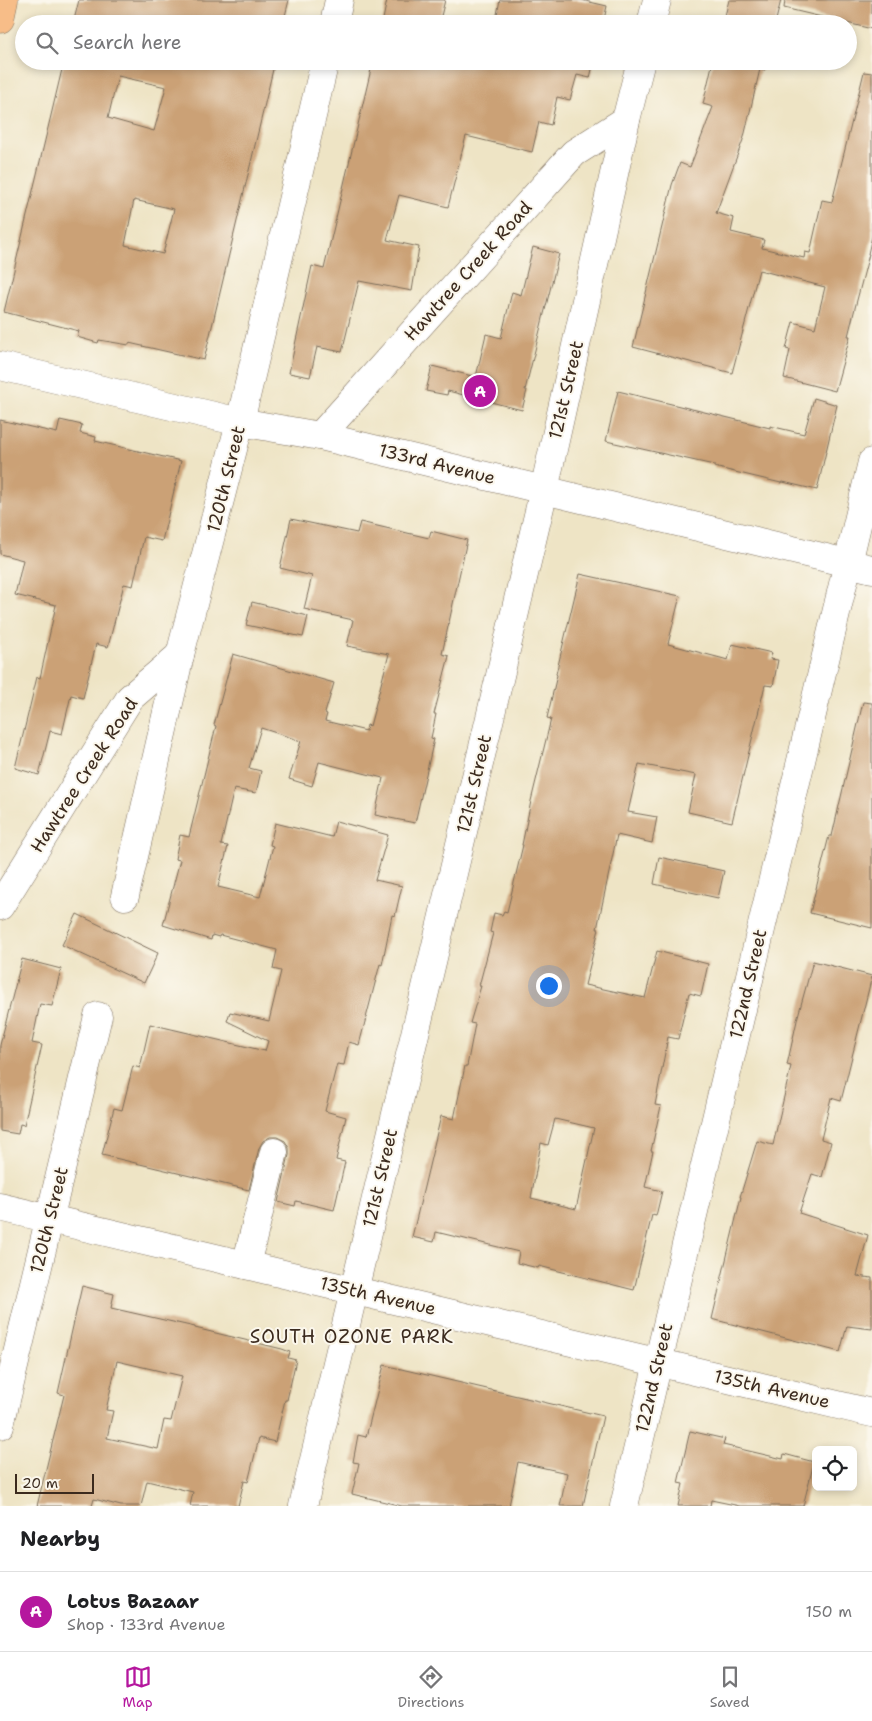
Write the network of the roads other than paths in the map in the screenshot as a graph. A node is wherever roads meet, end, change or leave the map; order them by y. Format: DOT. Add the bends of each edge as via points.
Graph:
graph roads {
  1 [pos="4,0"];
  2 [pos="339,0"];
  3 [pos="657,0"];
  4 [pos="336,15"];
  5 [pos="653,15"];
  6 [pos="0,18"];
  7 [pos="323,70"];
  8 [pos="639,70"];
  9 [pos="626,120"];
  10 [pos="0,366"];
  11 [pos="240,422"];
  12 [pos="320,436"];
  13 [pos="872,462"];
  14 [pos="544,490"];
  15 [pos="860,566"];
  16 [pos="180,655"];
  17 [pos="125,896"];
  18 [pos="0,906"];
  19 [pos="98,1016"];
  20 [pos="274,1152"];
  21 [pos="0,1207"];
  22 [pos="49,1218"];
  23 [pos="246,1265"];
  24 [pos="354,1290"];
  25 [pos="658,1362"];
  26 [pos="872,1413"];
  27 [pos="0,1426"];
  28 [pos="303,1506"];
  29 [pos="624,1506"];
  1 -- 6 [label="main road"];
  2 -- 4 [label="street"];
  3 -- 5 [label="street"];
  7 -- 11 [label="street, 120th Street"];
  8 -- 9 [label="street, 121st Street"];
  9 -- 12 [label="street, Hawtree Creek Road" via="574,154"];
  9 -- 14 [label="street, 121st Street"];
  10 -- 11 [label="street, 133rd Avenue"];
  11 -- 12 [label="street, 133rd Avenue"];
  11 -- 16 [label="street, 120th Street"];
  12 -- 14 [label="street, 133rd Avenue"];
  13 -- 15 [label="street, 122nd Street"];
  14 -- 15 [label="street, 133rd Avenue"];
  14 -- 24 [label="street, 121st Street"];
  15 -- 25 [label="street, 122nd Street"];
  16 -- 17 [label="street, 120th Street"];
  16 -- 18 [label="street, Hawtree Creek Road" via="130,698"];
  19 -- 22 [label="street, 120th Street"];
  20 -- 23 [label="street"];
  21 -- 22 [label="street, 135th Avenue"];
  22 -- 23 [label="street, 135th Avenue"];
  22 -- 27 [label="street, 120th Street"];
  23 -- 24 [label="street, 135th Avenue"];
  24 -- 25 [label="street, 135th Avenue"];
  24 -- 28 [label="street, 121st Street"];
  25 -- 26 [label="street, 135th Avenue"];
  25 -- 29 [label="street, 122nd Street"];
}
